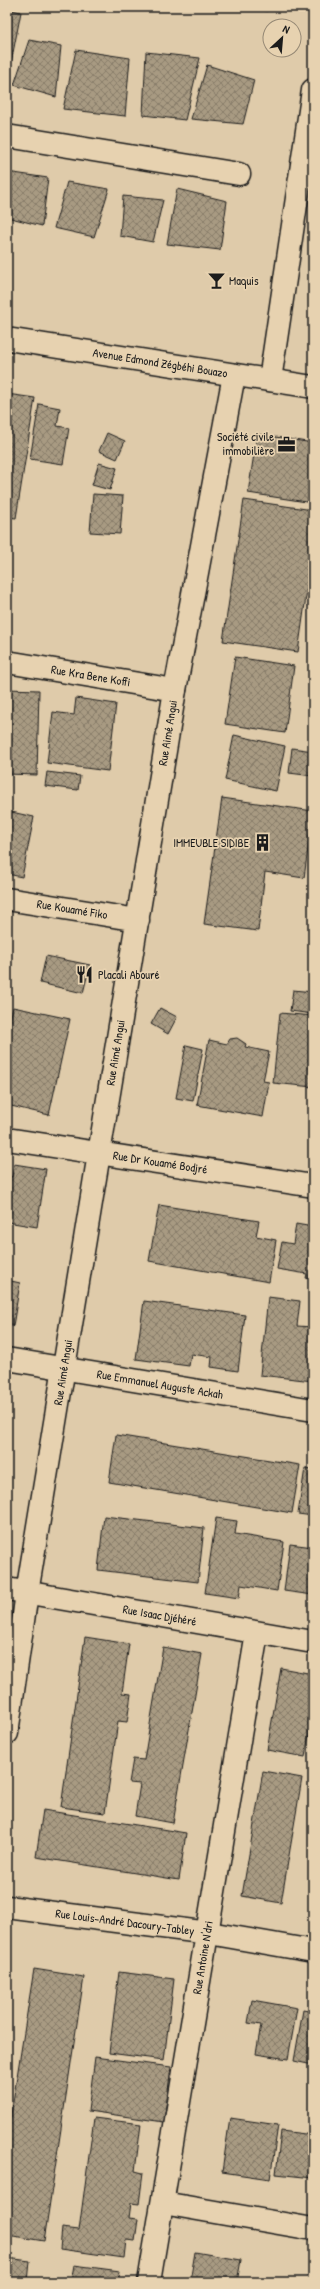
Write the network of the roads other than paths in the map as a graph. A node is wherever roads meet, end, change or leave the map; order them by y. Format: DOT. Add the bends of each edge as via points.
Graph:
graph roads {
  1 [pos="313,90"];
  2 [pos="7,136"];
  3 [pos="239,174"];
  4 [pos="7,339"];
  5 [pos="234,375"];
  6 [pos="270,380"];
  7 [pos="313,387"];
  8 [pos="7,662"];
  9 [pos="175,690"];
  10 [pos="7,899"];
  11 [pos="138,920"];
  12 [pos="7,1139"];
  13 [pos="99,1154"];
  14 [pos="313,1186"];
  15 [pos="7,1359"];
  16 [pos="64,1368"];
  17 [pos="313,1410"];
  18 [pos="17,1591"];
  19 [pos="257,1633"];
  20 [pos="313,1642"];
  21 [pos="7,1733"];
  22 [pos="7,1907"];
  23 [pos="208,1933"];
  24 [pos="313,1951"];
  25 [pos="163,2203"];
  26 [pos="313,2229"];
  27 [pos="149,2282"];
  1 -- 6 [label="street"];
  2 -- 3 [label="street"];
  4 -- 5 [label="street, Avenue Edmond Zégbéhi Bouazo"];
  5 -- 6 [label="street, Avenue Edmond Zégbéhi Bouazo"];
  5 -- 9 [label="street, Rue Aimé Angui"];
  6 -- 7 [label="street, Avenue Edmond Zégbéhi Bouazo"];
  8 -- 9 [label="street, Rue Kra Bene Koffi"];
  9 -- 11 [label="street, Rue Aimé Angui"];
  10 -- 11 [label="street, Rue Kouamé Fiko"];
  11 -- 13 [label="street, Rue Aimé Angui"];
  12 -- 13 [label="street, Rue Dr Kouamé Bodjré"];
  13 -- 14 [label="street, Rue Dr Kouamé Bodjré"];
  13 -- 16 [label="street, Rue Aimé Angui"];
  15 -- 16 [label="street, Rue Emmanuel Auguste Ackah"];
  16 -- 17 [label="street, Rue Emmanuel Auguste Ackah"];
  16 -- 18 [label="street, Rue Aimé Angui"];
  18 -- 19 [label="street, Rue Isaac Djéhéré"];
  18 -- 21 [label="street, Rue Aimé Angui"];
  19 -- 20 [label="street, Rue Isaac Djéhéré"];
  19 -- 23 [label="street, Rue Antoine N'dri"];
  22 -- 23 [label="street, Rue Louis-André Dacoury-Tabley"];
  23 -- 24 [label="street, Rue Louis-André Dacoury-Tabley"];
  23 -- 25 [label="street, Rue Antoine N'dri"];
  25 -- 26 [label="street"];
  25 -- 27 [label="street, Rue Antoine N'dri"];
}
